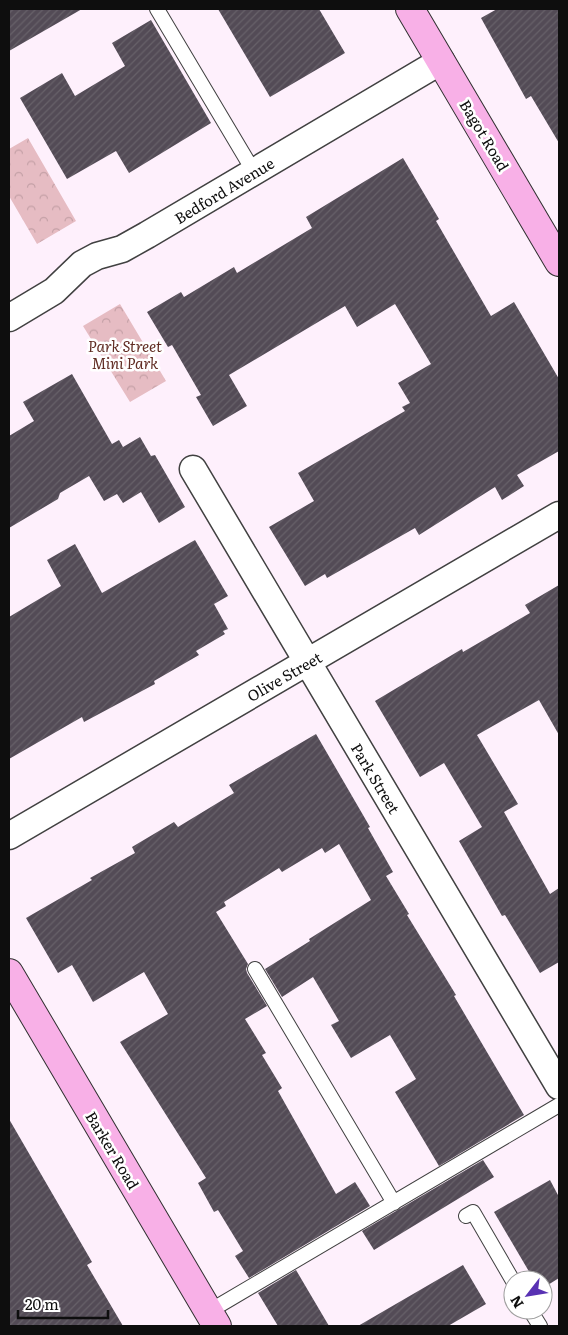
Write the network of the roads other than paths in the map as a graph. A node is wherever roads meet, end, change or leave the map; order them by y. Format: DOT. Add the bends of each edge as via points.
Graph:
graph roads {
  1 [pos="157,9"];
  2 [pos="413,10"];
  3 [pos="441,61"];
  4 [pos="254,172"];
  5 [pos="559,262"];
  6 [pos="9,318"];
  7 [pos="193,469"];
  8 [pos="559,516"];
  9 [pos="308,662"];
  10 [pos="9,836"];
  11 [pos="256,969"];
  12 [pos="9,973"];
  13 [pos="559,1086"];
  14 [pos="559,1105"];
  15 [pos="394,1202"];
  16 [pos="466,1216"];
  17 [pos="506,1270"];
  18 [pos="212,1319"];
  1 -- 4 [label="lane"];
  2 -- 3 [label="street, Bagot Road"];
  3 -- 4 [label="street, Bedford Avenue"];
  3 -- 5 [label="street, Bagot Road"];
  4 -- 6 [label="street, Bedford Avenue" via="122,249 82,264 54,291"];
  7 -- 9 [label="street, Park Street"];
  8 -- 9 [label="street, Olive Street"];
  9 -- 10 [label="street, Olive Street"];
  9 -- 13 [label="street, Park Street"];
  11 -- 15 [label="lane"];
  12 -- 18 [label="street, Barker Road"];
  14 -- 15 [label="lane"];
  15 -- 18 [label="lane"];
  16 -- 17 [label="lane" via="472,1212"];
}
